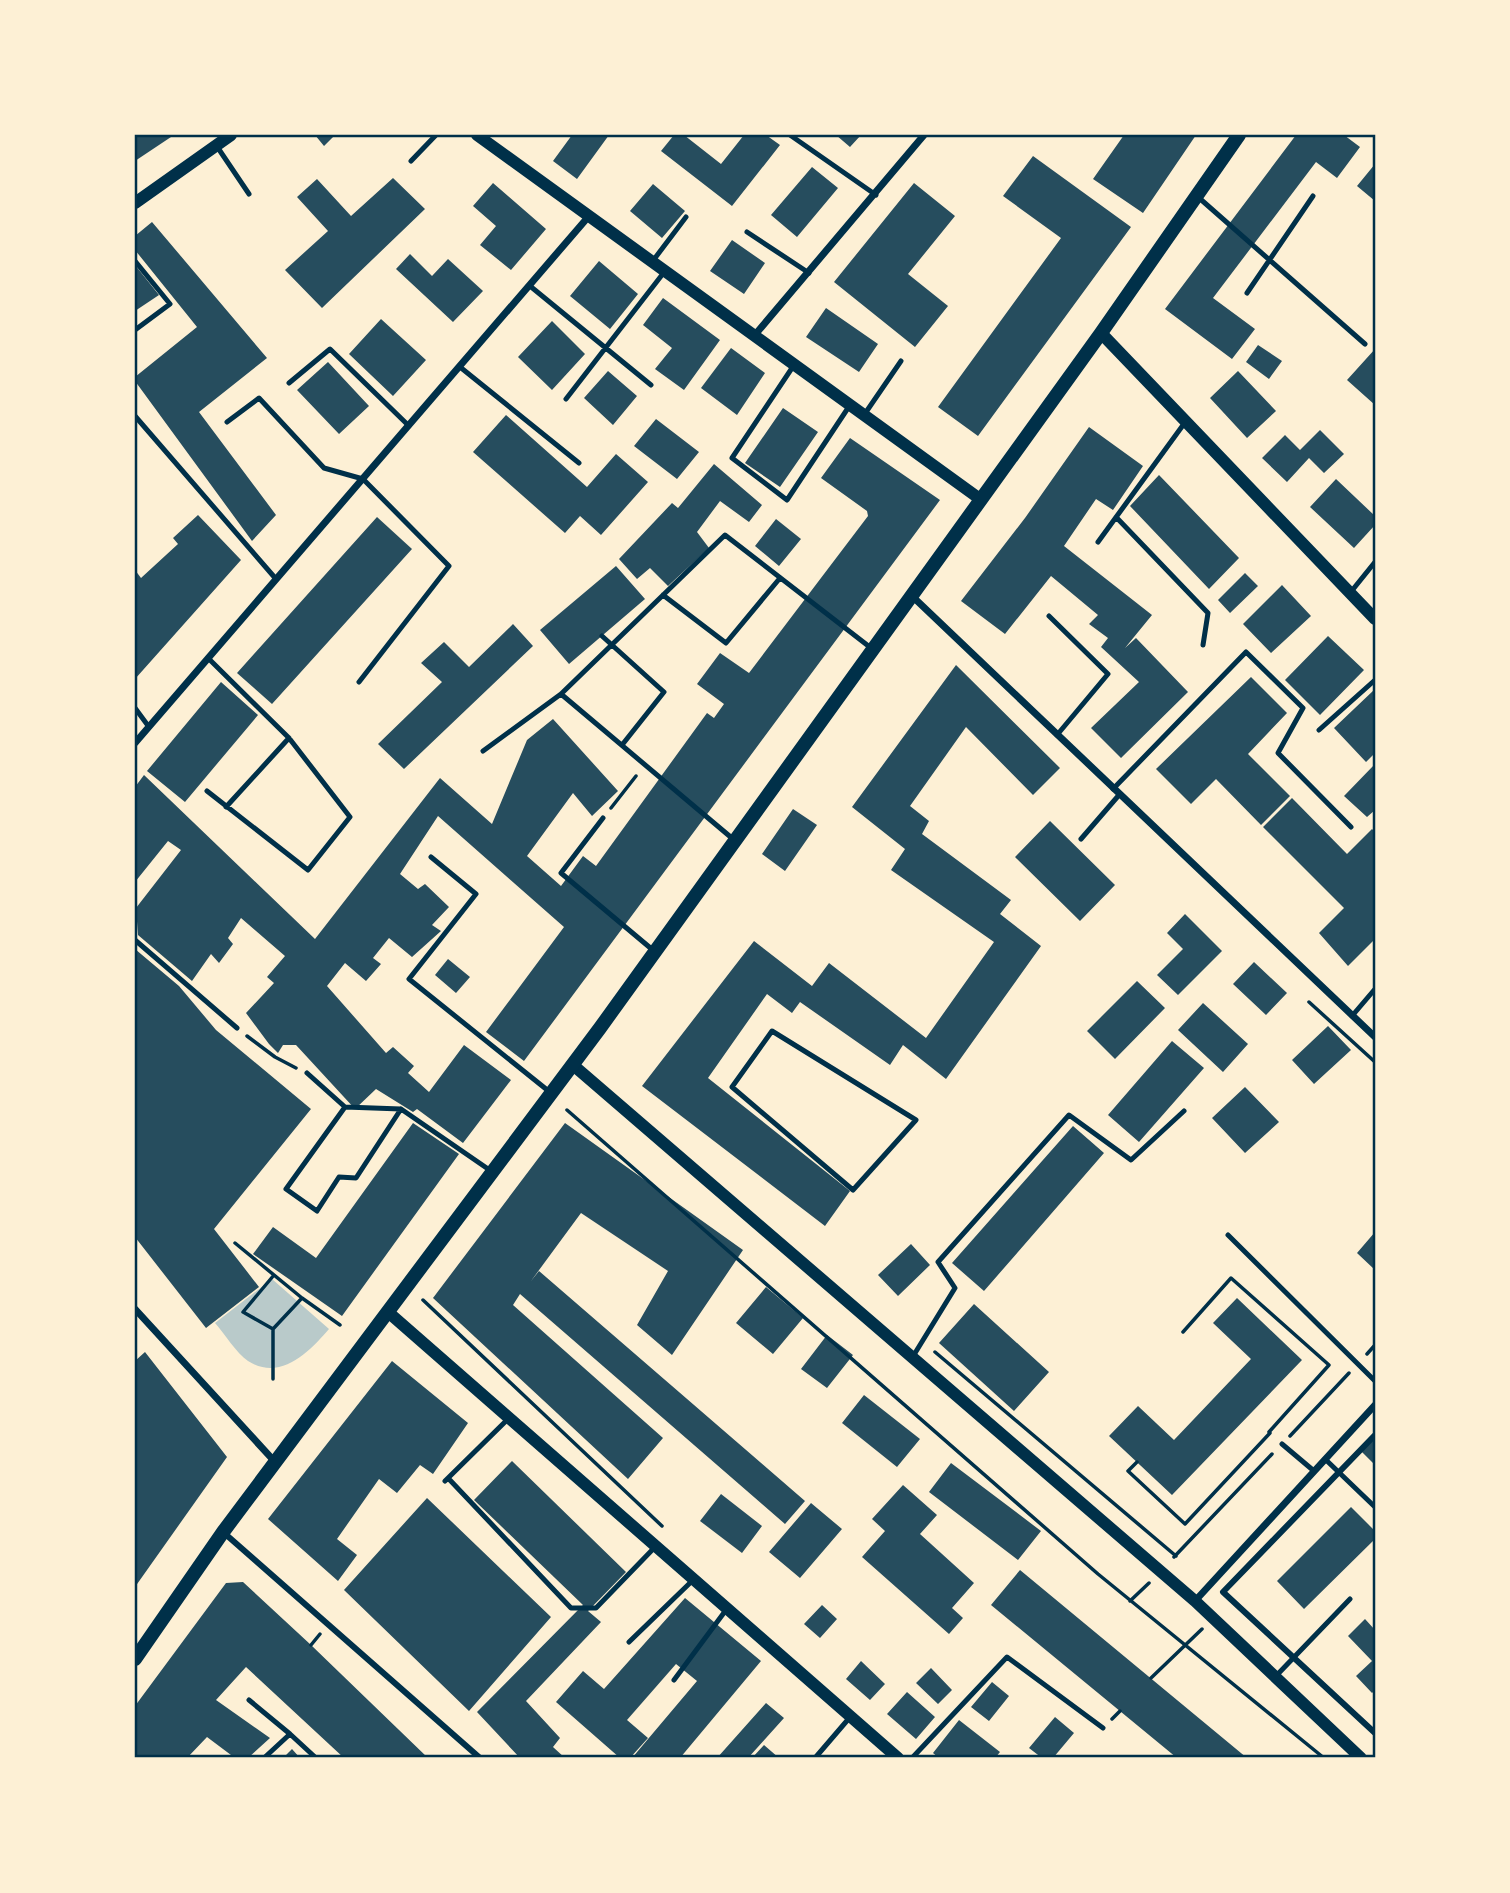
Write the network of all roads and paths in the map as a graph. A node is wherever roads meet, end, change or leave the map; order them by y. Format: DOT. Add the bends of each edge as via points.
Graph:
graph roads {
  1 [pos="231,135"];
  2 [pos="436,135"];
  3 [pos="790,135"];
  4 [pos="924,135"];
  5 [pos="1239,135"];
  6 [pos="480,136"];
  7 [pos="216,145"];
  8 [pos="411,161"];
  9 [pos="249,194"];
  10 [pos="876,195"];
  11 [pos="1195,195"];
  12 [pos="1313,196"];
  13 [pos="135,203"];
  14 [pos="589,216"];
  15 [pos="686,217"];
  16 [pos="747,232"];
  17 [pos="135,261"];
  18 [pos="652,262"];
  19 [pos="665,271"];
  20 [pos="809,273"];
  21 [pos="530,286"];
  22 [pos="1247,293"];
  23 [pos="135,330"];
  24 [pos="1101,333"];
  25 [pos="754,336"];
  26 [pos="1365,344"];
  27 [pos="607,347"];
  28 [pos="901,361"];
  29 [pos="794,365"];
  30 [pos="460,367"];
  31 [pos="289,383"];
  32 [pos="651,385"];
  33 [pos="566,399"];
  34 [pos="850,405"];
  35 [pos="864,415"];
  36 [pos="135,416"];
  37 [pos="1186,421"];
  38 [pos="227,422"];
  39 [pos="409,426"];
  40 [pos="579,463"];
  41 [pos="363,479"];
  42 [pos="980,499"];
  43 [pos="1116,517"];
  44 [pos="1098,542"];
  45 [pos="1375,562"];
  46 [pos="780,578"];
  47 [pos="276,579"];
  48 [pos="1350,593"];
  49 [pos="663,595"];
  50 [pos="912,595"];
  51 [pos="1049,616"];
  52 [pos="1375,619"];
  53 [pos="602,636"];
  54 [pos="614,645"];
  55 [pos="1203,645"];
  56 [pos="873,650"];
  57 [pos="208,658"];
  58 [pos="1375,680"];
  59 [pos="359,682"];
  60 [pos="561,694"];
  61 [pos="135,708"];
  62 [pos="149,727"];
  63 [pos="1319,730"];
  64 [pos="1057,735"];
  65 [pos="289,738"];
  66 [pos="135,743"];
  67 [pos="622,745"];
  68 [pos="483,751"];
  69 [pos="645,764"];
  70 [pos="207,791"];
  71 [pos="1116,792"];
  72 [pos="226,807"];
  73 [pos="603,818"];
  74 [pos="1352,827"];
  75 [pos="1081,839"];
  76 [pos="734,840"];
  77 [pos="431,857"];
  78 [pos="135,940"];
  79 [pos="654,951"];
  80 [pos="1375,989"];
  81 [pos="1309,1002"];
  82 [pos="1352,1016"];
  83 [pos="237,1028"];
  84 [pos="1375,1037"];
  85 [pos="1375,1062"];
  86 [pos="573,1065"];
  87 [pos="307,1073"];
  88 [pos="551,1093"];
  89 [pos="345,1107"];
  90 [pos="401,1109"];
  91 [pos="567,1110"];
  92 [pos="1184,1111"];
  93 [pos="916,1120"];
  94 [pos="494,1173"];
  95 [pos="1228,1235"];
  96 [pos="235,1242"];
  97 [pos="274,1275"];
  98 [pos="302,1298"];
  99 [pos="423,1300"];
  100 [pos="135,1312"];
  101 [pos="388,1312"];
  102 [pos="340,1325"];
  103 [pos="272,1329"];
  104 [pos="1183,1332"];
  105 [pos="1375,1345"];
  106 [pos="912,1358"];
  107 [pos="1358,1364"];
  108 [pos="273,1380"];
  109 [pos="1375,1381"];
  110 [pos="1375,1405"];
  111 [pos="510,1417"];
  112 [pos="1269,1432"];
  113 [pos="1375,1435"];
  114 [pos="1282,1444"];
  115 [pos="1325,1459"];
  116 [pos="1137,1462"];
  117 [pos="277,1463"];
  118 [pos="1314,1471"];
  119 [pos="1339,1472"];
  120 [pos="1375,1507"];
  121 [pos="662,1527"];
  122 [pos="223,1532"];
  123 [pos="657,1546"];
  124 [pos="1160,1572"];
  125 [pos="695,1578"];
  126 [pos="1350,1598"];
  127 [pos="1130,1601"];
  128 [pos="1195,1601"];
  129 [pos="728,1608"];
  130 [pos="1212,1618"];
  131 [pos="629,1643"];
  132 [pos="1184,1645"];
  133 [pos="1294,1657"];
  134 [pos="135,1659"];
  135 [pos="1275,1677"];
  136 [pos="1151,1678"];
  137 [pos="674,1680"];
  138 [pos="249,1700"];
  139 [pos="851,1716"];
  140 [pos="1103,1728"];
  141 [pos="1375,1733"];
  142 [pos="290,1734"];
  143 [pos="264,1758"];
  144 [pos="316,1758"];
  145 [pos="480,1758"];
  146 [pos="815,1758"];
  147 [pos="898,1758"];
  148 [pos="912,1758"];
  149 [pos="1324,1758"];
  150 [pos="1361,1758"];
  1 -- 7 [label="street"];
  2 -- 8 [label="lane"];
  3 -- 10 [label="lane"];
  4 -- 10 [label="street"];
  5 -- 11 [label="main road"];
  6 -- 14 [label="street"];
  7 -- 9 [label="lane"];
  7 -- 13 [label="street"];
  10 -- 20 [label="street"];
  11 -- 24 [label="main road"];
  11 -- 26 [label="lane"];
  12 -- 22 [label="lane"];
  14 -- 18 [label="street"];
  14 -- 21 [label="street"];
  15 -- 18 [label="lane"];
  16 -- 20 [label="lane"];
  17 -- 23 [label="lane" via="170,304"];
  18 -- 19 [label="street"];
  19 -- 25 [label="street"];
  19 -- 27 [label="lane"];
  20 -- 25 [label="street"];
  21 -- 27 [label="lane"];
  21 -- 30 [label="street"];
  24 -- 37 [label="street"];
  24 -- 42 [label="main road"];
  25 -- 29 [label="street"];
  27 -- 32 [label="lane"];
  27 -- 33 [label="lane"];
  28 -- 35 [label="lane"];
  29 -- 34 [label="street"];
  29 -- 34 [label="lane" via="732,458 787,500"];
  30 -- 39 [label="street"];
  30 -- 40 [label="lane"];
  31 -- 39 [label="lane" via="330,349"];
  34 -- 35 [label="street"];
  35 -- 42 [label="street"];
  36 -- 47 [label="lane"];
  37 -- 43 [label="lane"];
  37 -- 48 [label="street"];
  38 -- 41 [label="lane" via="259,398 324,468"];
  39 -- 41 [label="street"];
  41 -- 47 [label="street"];
  41 -- 59 [label="lane" via="449,566"];
  42 -- 50 [label="main road"];
  43 -- 44 [label="lane"];
  43 -- 55 [label="lane" via="1208,613"];
  45 -- 48 [label="lane"];
  46 -- 49 [label="lane" via="725,535"];
  46 -- 49 [label="lane" via="726,643"];
  46 -- 56 [label="lane"];
  47 -- 57 [label="street"];
  48 -- 52 [label="street"];
  49 -- 54 [label="lane"];
  50 -- 56 [label="main road"];
  50 -- 64 [label="street"];
  51 -- 64 [label="lane" via="1108,674"];
  53 -- 54 [label="lane"];
  54 -- 60 [label="lane"];
  54 -- 67 [label="lane" via="664,692"];
  56 -- 76 [label="main road"];
  57 -- 62 [label="street"];
  57 -- 65 [label="lane"];
  58 -- 63 [label="lane"];
  60 -- 67 [label="lane"];
  60 -- 68 [label="lane"];
  61 -- 62 [label="lane"];
  62 -- 66 [label="street"];
  64 -- 71 [label="street"];
  65 -- 72 [label="lane"];
  65 -- 72 [label="lane" via="350,817 308,870"];
  67 -- 69 [label="lane"];
  69 -- 73 [label="path"];
  69 -- 76 [label="lane"];
  70 -- 72 [label="lane"];
  71 -- 74 [label="lane" via="1246,652 1303,708 1278,752"];
  71 -- 75 [label="lane"];
  71 -- 82 [label="street"];
  73 -- 79 [label="lane" via="561,873"];
  76 -- 79 [label="main road"];
  77 -- 88 [label="lane" via="476,894 409,979"];
  78 -- 83 [label="lane"];
  79 -- 86 [label="main road"];
  80 -- 82 [label="lane"];
  81 -- 85 [label="path"];
  82 -- 84 [label="street"];
  83 -- 87 [label="path" via="275,1057"];
  86 -- 88 [label="main road"];
  86 -- 106 [label="street"];
  87 -- 89 [label="lane"];
  88 -- 94 [label="main road"];
  89 -- 90 [label="lane"];
  89 -- 90 [label="lane" via="286,1189 317,1211 339,1177 356,1178"];
  90 -- 94 [label="lane"];
  91 -- 127 [label="path"];
  92 -- 106 [label="lane" via="1131,1160 1069,1115 938,1262 955,1288"];
  93 -- 93 [label="lane" via="772,1031 732,1087 853,1190"];
  94 -- 101 [label="main road"];
  95 -- 107 [label="lane"];
  96 -- 97 [label="path"];
  97 -- 98 [label="path"];
  97 -- 103 [label="path" via="243,1312"];
  98 -- 102 [label="path"];
  98 -- 103 [label="path"];
  99 -- 121 [label="path"];
  100 -- 117 [label="street"];
  101 -- 111 [label="street"];
  101 -- 117 [label="main road"];
  103 -- 108 [label="path"];
  104 -- 112 [label="path" via="1231,1278 1329,1365"];
  105 -- 107 [label="path"];
  106 -- 124 [label="street"];
  107 -- 109 [label="lane"];
  107 -- 114 [label="path"];
  110 -- 115 [label="street"];
  111 -- 123 [label="street"];
  111 -- 123 [label="lane" via="446,1479 571,1608 596,1608"];
  112 -- 114 [label="path"];
  112 -- 116 [label="path" via="1185,1524 1128,1471"];
  113 -- 119 [label="street"];
  114 -- 118 [label="lane"];
  114 -- 124 [label="path"];
  115 -- 118 [label="street"];
  115 -- 119 [label="lane"];
  117 -- 122 [label="main road"];
  118 -- 128 [label="street"];
  119 -- 120 [label="lane"];
  119 -- 133 [label="street" via="1223,1592"];
  122 -- 134 [label="main road"];
  122 -- 145 [label="street"];
  123 -- 125 [label="street"];
  124 -- 127 [label="path"];
  124 -- 128 [label="street"];
  125 -- 129 [label="street"];
  125 -- 131 [label="lane"];
  126 -- 133 [label="lane"];
  127 -- 132 [label="path"];
  128 -- 130 [label="street"];
  129 -- 137 [label="lane"];
  129 -- 139 [label="street"];
  130 -- 132 [label="path"];
  130 -- 135 [label="street"];
  132 -- 136 [label="path"];
  132 -- 149 [label="path"];
  133 -- 135 [label="lane"];
  133 -- 141 [label="street"];
  135 -- 150 [label="street"];
  138 -- 142 [label="lane"];
  139 -- 146 [label="lane"];
  139 -- 147 [label="street"];
  140 -- 148 [label="lane" via="1007,1657"];
  142 -- 143 [label="lane"];
  142 -- 144 [label="lane"];
}
